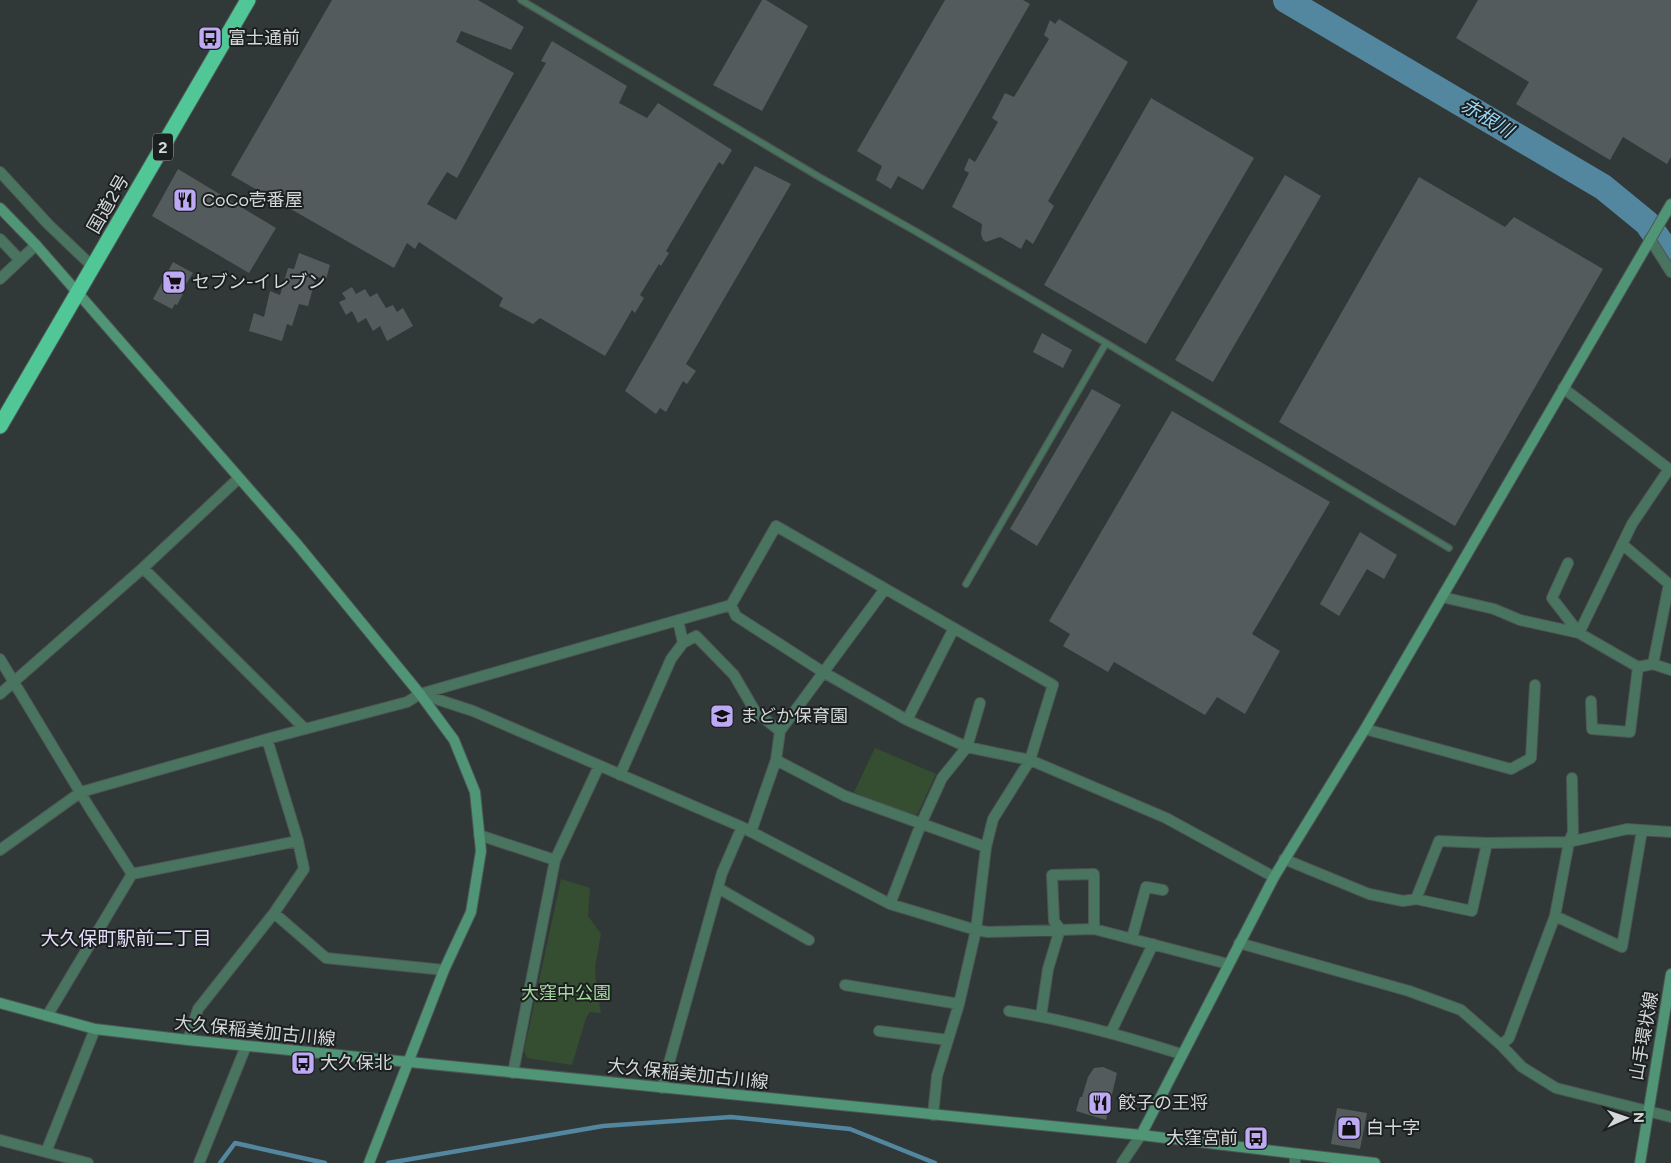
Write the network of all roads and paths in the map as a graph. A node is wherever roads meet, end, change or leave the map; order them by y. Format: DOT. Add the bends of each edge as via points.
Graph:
graph roads {
  1 [pos="248,0"];
  2 [pos="521,0"];
  3 [pos="0,172"];
  4 [pos="1671,204"];
  5 [pos="0,208"];
  6 [pos="0,239"];
  7 [pos="1650,239"];
  8 [pos="36,245"];
  9 [pos="20,260"];
  10 [pos="93,267"];
  11 [pos="1671,272"];
  12 [pos="0,279"];
  13 [pos="78,293"];
  14 [pos="1106,343"];
  15 [pos="1563,388"];
  16 [pos="0,426"];
  17 [pos="239,478"];
  18 [pos="1622,544"];
  19 [pos="1449,548"];
  20 [pos="1568,563"];
  21 [pos="143,568"];
  22 [pos="966,584"];
  23 [pos="885,589"];
  24 [pos="1442,597"];
  25 [pos="731,605"];
  26 [pos="678,620"];
  27 [pos="954,628"];
  28 [pos="1579,633"];
  29 [pos="683,643"];
  30 [pos="0,659"];
  31 [pos="1653,664"];
  32 [pos="1638,667"];
  33 [pos="1671,670"];
  34 [pos="823,672"];
  35 [pos="14,680"];
  36 [pos="1535,685"];
  37 [pos="0,694"];
  38 [pos="420,694"];
  39 [pos="1591,701"];
  40 [pos="980,703"];
  41 [pos="907,720"];
  42 [pos="305,729"];
  43 [pos="1365,729"];
  44 [pos="780,731"];
  45 [pos="267,739"];
  46 [pos="968,747"];
  47 [pos="776,760"];
  48 [pos="1030,760"];
  49 [pos="599,766"];
  50 [pos="620,775"];
  51 [pos="1572,778"];
  52 [pos="81,792"];
  53 [pos="921,824"];
  54 [pos="746,830"];
  55 [pos="1642,830"];
  56 [pos="1671,832"];
  57 [pos="479,835"];
  58 [pos="298,841"];
  59 [pos="1568,842"];
  60 [pos="1487,843"];
  61 [pos="986,847"];
  62 [pos="0,850"];
  63 [pos="555,860"];
  64 [pos="1284,860"];
  65 [pos="132,874"];
  66 [pos="1274,877"];
  67 [pos="718,888"];
  68 [pos="1163,890"];
  69 [pos="1416,899"];
  70 [pos="890,904"];
  71 [pos="274,913"];
  72 [pos="1555,916"];
  73 [pos="1094,928"];
  74 [pos="1060,929"];
  75 [pos="976,930"];
  76 [pos="1132,938"];
  77 [pos="810,940"];
  78 [pos="1239,943"];
  79 [pos="1153,944"];
  80 [pos="1228,964"];
  81 [pos="444,970"];
  82 [pos="1671,974"];
  83 [pos="844,985"];
  84 [pos="0,1003"];
  85 [pos="959,1004"];
  86 [pos="1009,1011"];
  87 [pos="47,1016"];
  88 [pos="1041,1016"];
  89 [pos="96,1029"];
  90 [pos="880,1032"];
  91 [pos="1111,1032"];
  92 [pos="188,1040"];
  93 [pos="948,1040"];
  94 [pos="1502,1045"];
  95 [pos="246,1046"];
  96 [pos="1181,1054"];
  97 [pos="409,1062"];
  98 [pos="513,1073"];
  99 [pos="662,1088"];
  100 [pos="1647,1110"];
  101 [pos="933,1115"];
  102 [pos="1671,1117"];
  103 [pos="1141,1135"];
  104 [pos="0,1140"];
  105 [pos="46,1152"];
  106 [pos="1295,1158"];
  107 [pos="88,1163"];
  108 [pos="199,1163"];
  109 [pos="369,1163"];
  110 [pos="1122,1163"];
  111 [pos="1375,1163"];
  112 [pos="1640,1163"];
  1 -- 10 [label="highway, 国道2号 / 2"];
  2 -- 14 [label="lane"];
  3 -- 10 [label="street"];
  4 -- 7 [label="street"];
  5 -- 8 [label="street"];
  6 -- 9 [label="street"];
  7 -- 11 [label="street"];
  7 -- 15 [label="street"];
  8 -- 9 [label="street"];
  8 -- 13 [label="street"];
  9 -- 12 [label="street"];
  10 -- 13 [label="highway, 国道2号 / 2"];
  13 -- 16 [label="highway, 国道2号 / 2"];
  13 -- 17 [label="street"];
  14 -- 19 [label="lane"];
  14 -- 22 [label="lane"];
  15 -- 18 [label="street" via="1669,468"];
  15 -- 24 [label="street"];
  17 -- 21 [label="street"];
  17 -- 38 [label="street"];
  18 -- 28 [label="street"];
  18 -- 31 [label="street" via="1669,584"];
  20 -- 28 [label="street" via="1552,598"];
  21 -- 35 [label="street"];
  21 -- 42 [label="street"];
  23 -- 25 [label="street" via="776,526"];
  23 -- 27 [label="street"];
  23 -- 34 [label="street"];
  24 -- 28 [label="street"];
  24 -- 43 [label="street"];
  25 -- 26 [label="street"];
  25 -- 34 [label="street" via="736,616"];
  26 -- 29 [label="street"];
  26 -- 38 [label="street"];
  27 -- 41 [label="street"];
  27 -- 48 [label="street" via="1053,685"];
  28 -- 32 [label="street"];
  29 -- 44 [label="street" via="696,636 734,675 755,711"];
  29 -- 50 [label="street" via="671,659"];
  30 -- 35 [label="street"];
  31 -- 32 [label="street"];
  31 -- 33 [label="street"];
  32 -- 39 [label="street" via="1630,732 1592,729"];
  34 -- 41 [label="street"];
  34 -- 44 [label="street"];
  35 -- 37 [label="street"];
  35 -- 52 [label="street"];
  36 -- 43 [label="street" via="1531,758 1511,769"];
  38 -- 42 [label="street" via="407,702"];
  38 -- 49 [label="street" via="473,711"];
  38 -- 57 [label="street" via="454,740 475,792"];
  40 -- 46 [label="street"];
  41 -- 46 [label="street"];
  42 -- 45 [label="street"];
  43 -- 64 [label="street"];
  44 -- 47 [label="street"];
  45 -- 52 [label="street"];
  45 -- 58 [label="street"];
  46 -- 48 [label="street"];
  46 -- 53 [label="street" via="942,778"];
  47 -- 53 [label="street" via="845,796"];
  47 -- 54 [label="street"];
  48 -- 61 [label="street" via="993,819"];
  48 -- 66 [label="street" via="1166,818"];
  49 -- 50 [label="street"];
  49 -- 63 [label="street"];
  50 -- 54 [label="street"];
  51 -- 59 [label="street" via="1573,832"];
  52 -- 62 [label="street"];
  52 -- 65 [label="street"];
  53 -- 61 [label="street"];
  53 -- 70 [label="street"];
  54 -- 67 [label="street" via="722,873"];
  54 -- 70 [label="street"];
  55 -- 56 [label="street"];
  55 -- 59 [label="street" via="1627,829"];
  55 -- 72 [label="street" via="1622,947"];
  57 -- 63 [label="street"];
  57 -- 81 [label="street" via="481,851 471,912"];
  58 -- 65 [label="street"];
  58 -- 71 [label="street" via="304,869"];
  59 -- 60 [label="street"];
  59 -- 72 [label="street"];
  60 -- 69 [label="street" via="1439,841"];
  60 -- 69 [label="street" via="1472,911"];
  61 -- 75 [label="street"];
  63 -- 98 [label="street"];
  64 -- 66 [label="street"];
  64 -- 69 [label="street" via="1370,894 1403,901"];
  65 -- 87 [label="street"];
  66 -- 78 [label="street"];
  67 -- 77 [label="street"];
  67 -- 99 [label="street"];
  68 -- 76 [label="street" via="1146,887"];
  70 -- 75 [label="street"];
  71 -- 81 [label="street" via="326,958"];
  71 -- 92 [label="street" via="198,1009"];
  72 -- 94 [label="street" via="1509,1038"];
  73 -- 74 [label="street"];
  73 -- 74 [label="street" via="1094,874 1052,875 1054,921"];
  73 -- 76 [label="street"];
  74 -- 75 [label="street"];
  74 -- 88 [label="street" via="1048,969"];
  75 -- 85 [label="street"];
  76 -- 79 [label="street"];
  78 -- 80 [label="street"];
  78 -- 94 [label="street" via="1409,991 1460,1010"];
  79 -- 80 [label="street"];
  79 -- 91 [label="street"];
  80 -- 96 [label="street"];
  81 -- 97 [label="street"];
  82 -- 100 [label="street, 山手環状線"];
  83 -- 85 [label="street"];
  84 -- 87 [label="street, 大久保稲美加古川線"];
  85 -- 93 [label="street"];
  86 -- 88 [label="street"];
  87 -- 89 [label="street, 大久保稲美加古川線"];
  88 -- 91 [label="street"];
  89 -- 92 [label="street, 大久保稲美加古川線"];
  89 -- 105 [label="street"];
  90 -- 93 [label="street"];
  91 -- 96 [label="street"];
  92 -- 95 [label="street, 大久保稲美加古川線"];
  93 -- 101 [label="street" via="937,1076"];
  94 -- 100 [label="street" via="1522,1067 1556,1088"];
  95 -- 97 [label="street, 大久保稲美加古川線"];
  95 -- 108 [label="street"];
  96 -- 103 [label="street"];
  97 -- 98 [label="street, 大久保稲美加古川線"];
  97 -- 109 [label="street"];
  98 -- 99 [label="street, 大久保稲美加古川線"];
  99 -- 101 [label="street, 大久保稲美加古川線"];
  100 -- 102 [label="street"];
  100 -- 112 [label="street, 山手環状線"];
  101 -- 103 [label="street, 大久保稲美加古川線"];
  103 -- 106 [label="street, 大久保稲美加古川線"];
  103 -- 110 [label="street"];
  104 -- 105 [label="street"];
  105 -- 107 [label="street"];
  106 -- 111 [label="street, 大久保稲美加古川線"];
}
